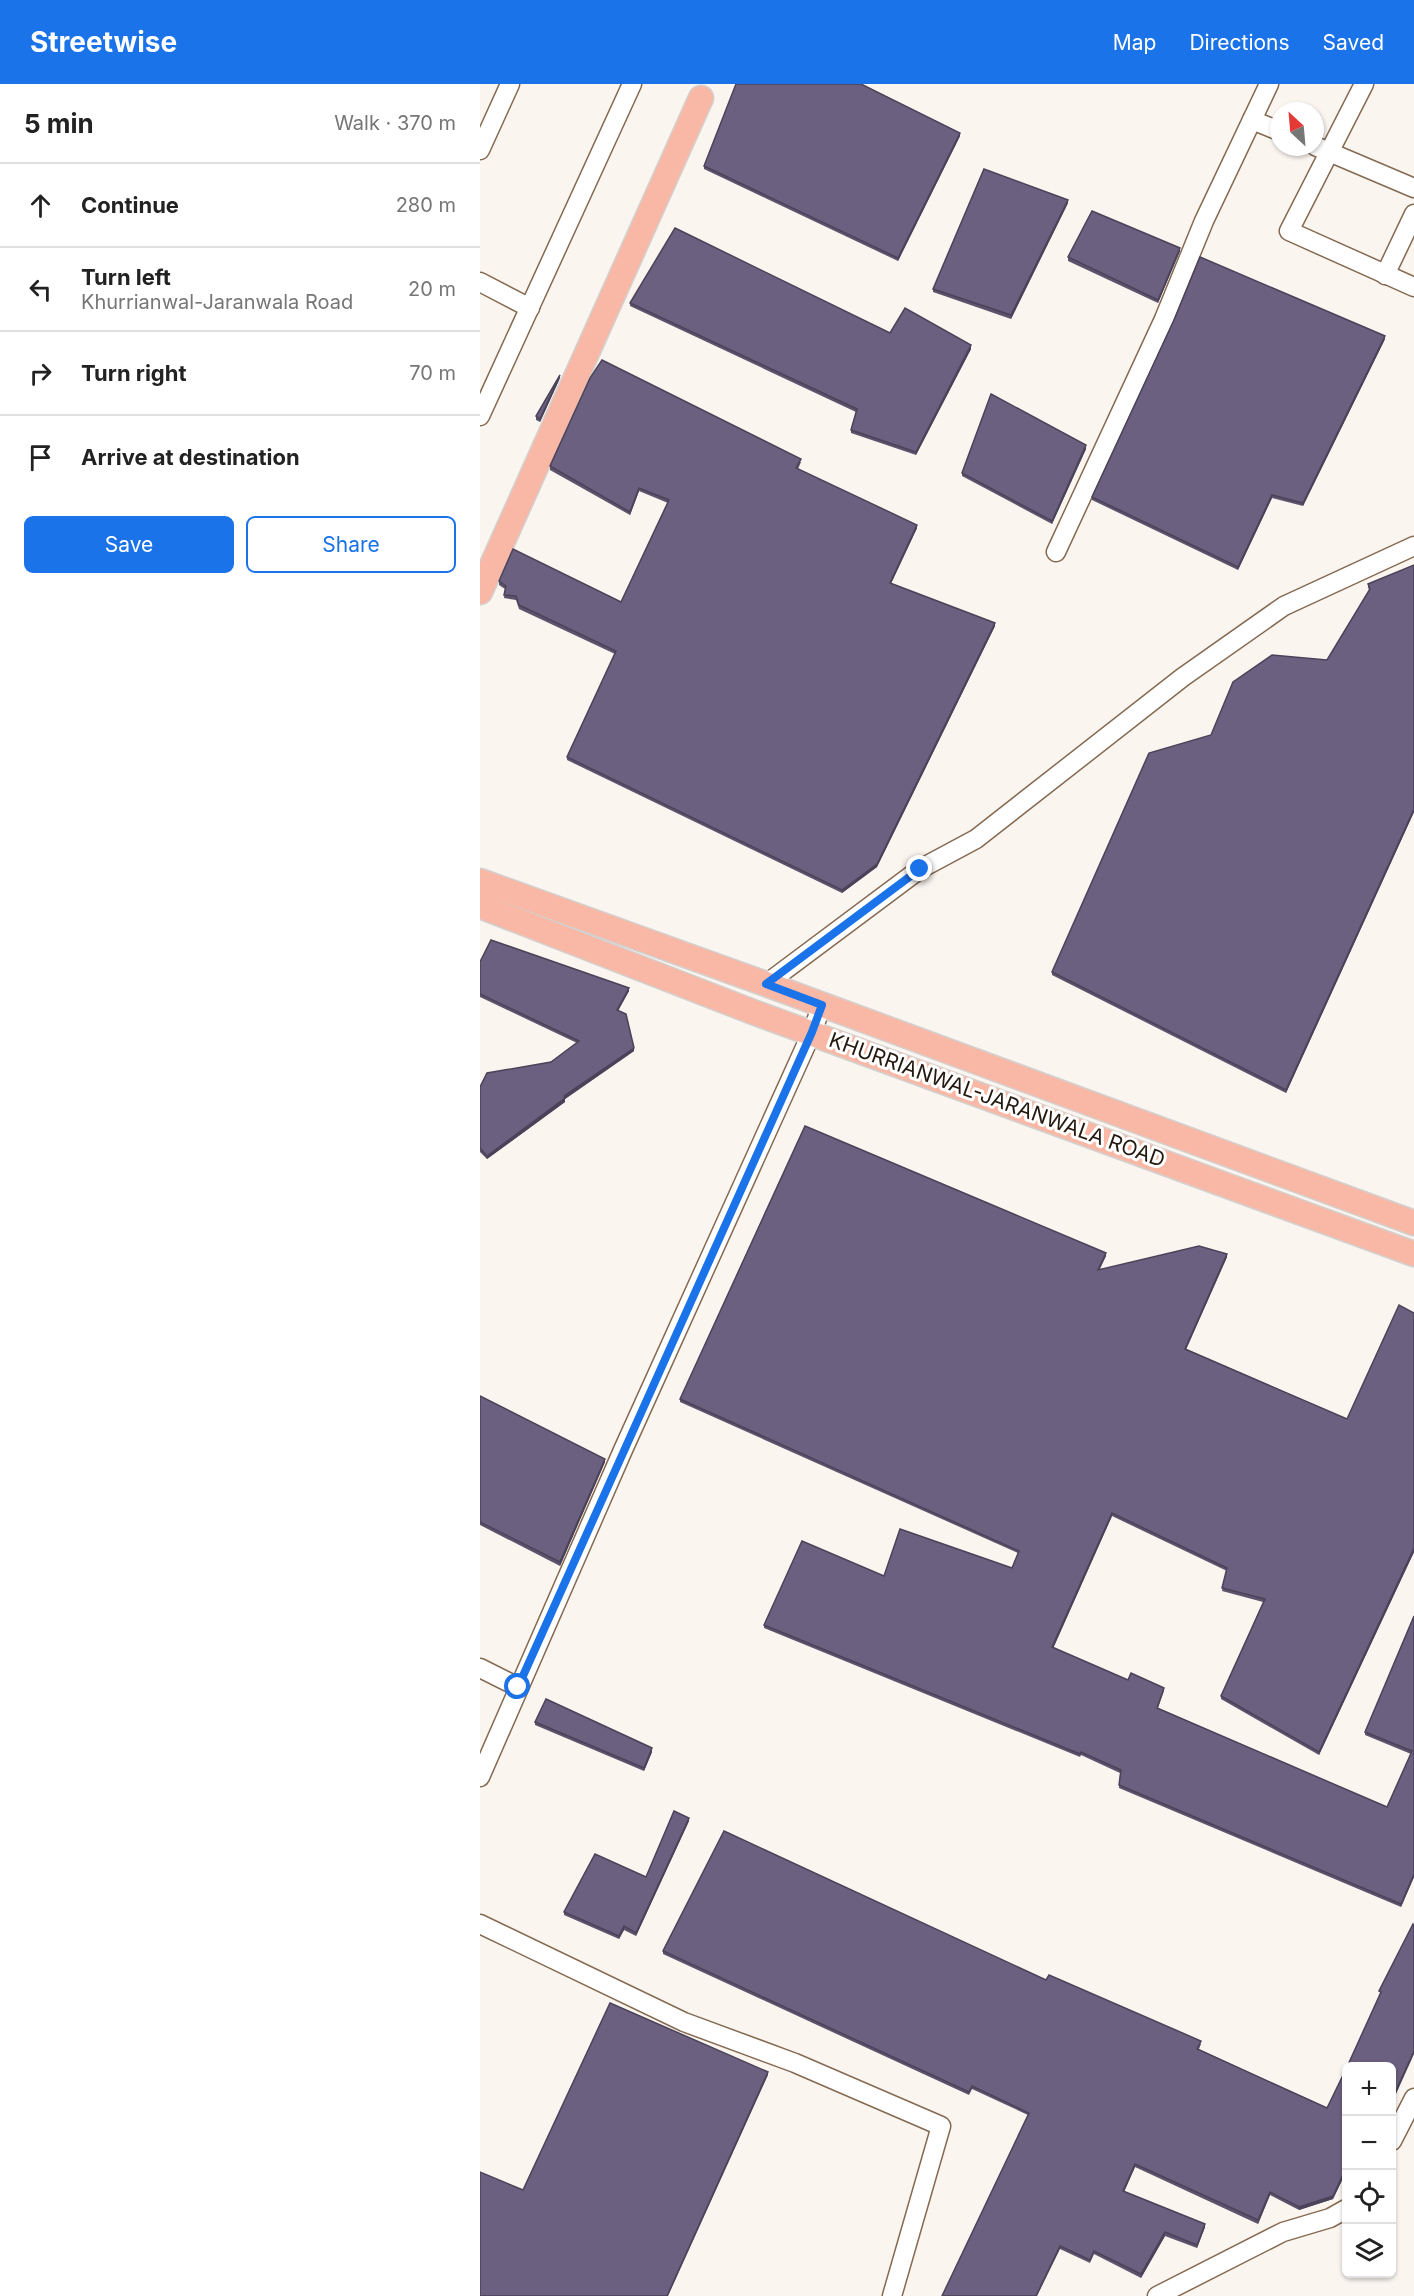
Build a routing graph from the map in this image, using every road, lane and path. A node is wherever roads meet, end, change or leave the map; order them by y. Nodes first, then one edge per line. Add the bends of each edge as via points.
1 (510, 84) edge
2 (632, 84) edge
3 (1269, 84) edge
4 (1364, 84) edge
5 (701, 98) dead end
6 (1252, 120) junction
7 (1270, 127) edge
8 (1324, 146) edge
9 (480, 150) edge
10 (1324, 150) edge
11 (1319, 156) edge
12 (1414, 188) edge
13 (1414, 214) edge
14 (1385, 275) junction
15 (480, 282) edge
16 (1414, 287) edge
17 (530, 308) junction
18 (480, 417) edge
19 (1414, 546) edge
20 (1056, 552) dead end
21 (480, 592) edge
22 (480, 881) edge
23 (480, 906) edge
24 (766, 984) junction
25 (822, 1005) junction
26 (812, 1032) junction
27 (1414, 1223) edge
28 (1414, 1254) edge
29 (480, 1668) edge
30 (518, 1687) junction
31 (480, 1777) edge
32 (480, 1924) edge
33 (1414, 2098) edge
34 (1396, 2133) edge
35 (1342, 2212) edge
36 (892, 2296) edge
37 (1157, 2296) edge

1 - 9 street
2 - 17 street
3 - 6 street
4 - 8 street
5 - 21 main road
6 - 7 street
6 - 20 street
10 - 12 street
11 - 14 street via 1289,231
13 - 14 street
14 - 16 street
15 - 17 street
17 - 18 street
19 - 24 street via 1284,606 1183,677 976,839 920,869
22 - 24 main road, KHURRIANWAL-JARANWALA ROAD
23 - 26 main road, KHURRIANWAL-JARANWALA ROAD
24 - 25 main road, KHURRIANWAL-JARANWALA ROAD
25 - 26 street
25 - 27 main road, KHURRIANWAL-JARANWALA ROAD
26 - 28 main road, KHURRIANWAL-JARANWALA ROAD
26 - 30 street
29 - 30 street
30 - 31 street
32 - 36 street via 684,2022 795,2063 940,2126
33 - 34 street
35 - 37 street via 1283,2232

